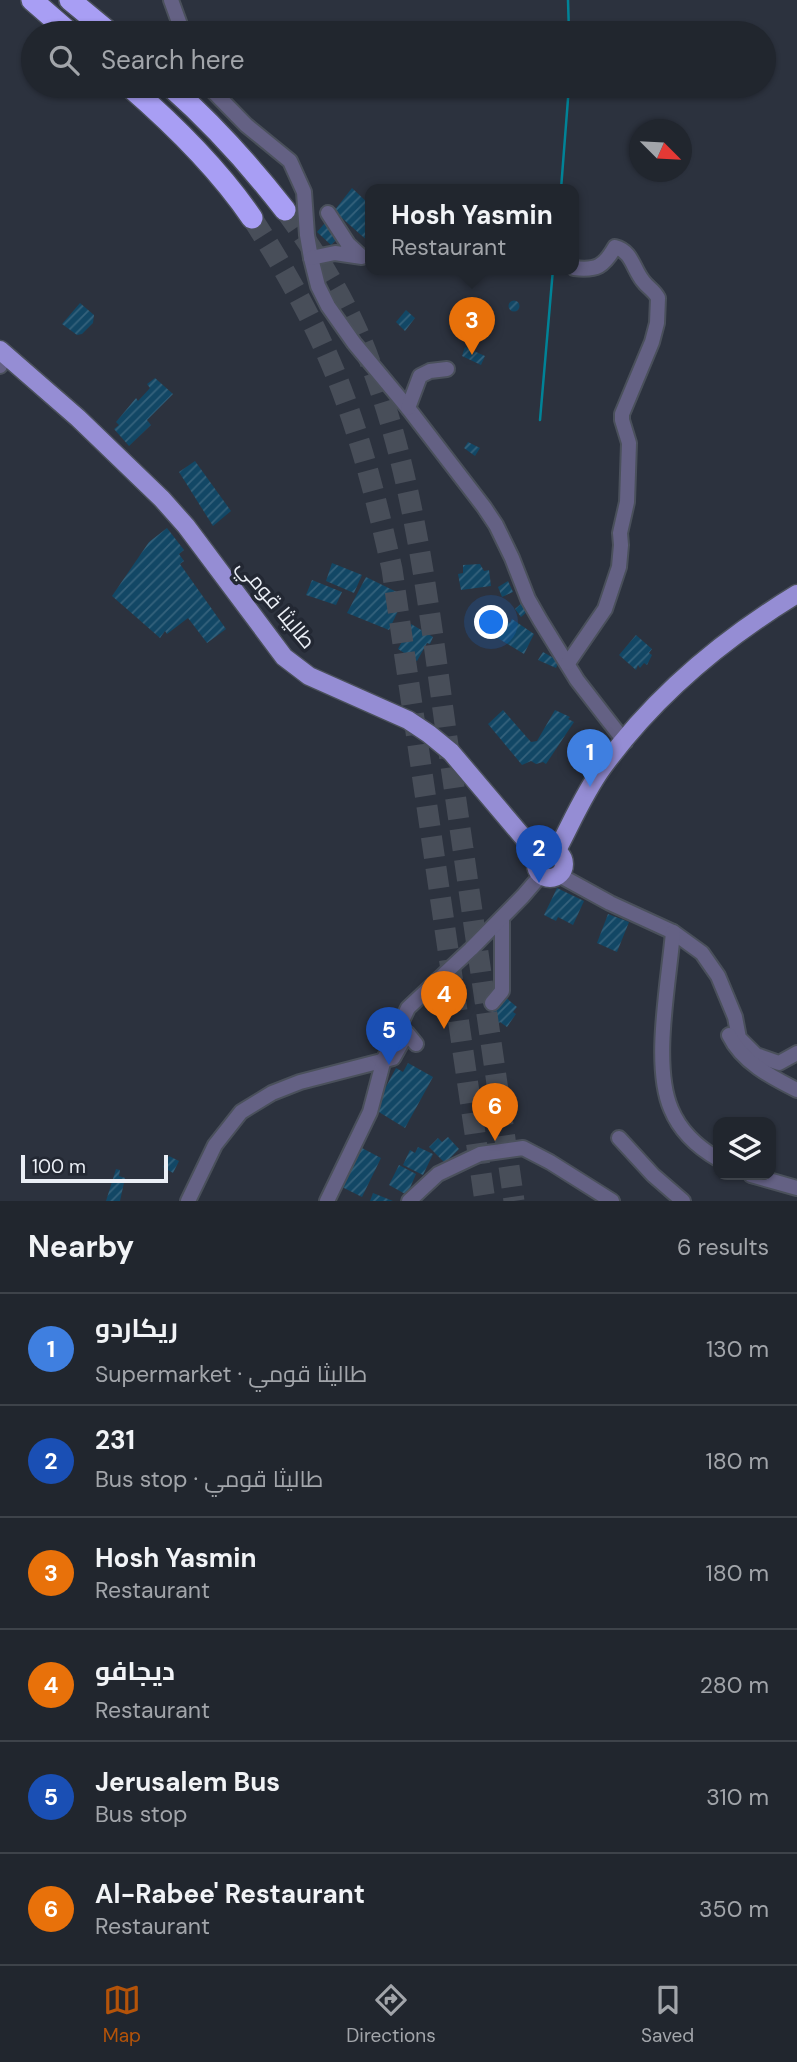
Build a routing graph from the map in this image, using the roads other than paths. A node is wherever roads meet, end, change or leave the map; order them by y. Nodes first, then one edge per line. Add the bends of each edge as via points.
1 (32, 0) edge
2 (70, 0) edge
3 (171, 0) edge
4 (56, 21) edge
5 (95, 21) edge
6 (179, 21) edge
7 (142, 98) edge
8 (183, 98) edge
9 (220, 98) edge
10 (285, 210) tunnel mouth
11 (328, 213) dead end
12 (251, 218) tunnel mouth
13 (311, 258) junction
14 (579, 268) edge
15 (1, 356) edge
16 (447, 369) dead end
17 (408, 408) junction
18 (797, 594) edge
19 (568, 663) junction
20 (625, 742) junction
21 (547, 854) junction
22 (550, 875) junction
23 (502, 918) junction
24 (673, 932) junction
25 (492, 1003) dead end
26 (735, 1017) junction
27 (416, 1044) dead end
28 (797, 1053) edge
29 (384, 1059) junction
30 (797, 1090) edge
31 (619, 1138) dead end
32 (713, 1156) edge
33 (769, 1180) edge
34 (797, 1188) edge
35 (188, 1201) edge
36 (327, 1201) edge
37 (409, 1201) edge
38 (612, 1201) edge
39 (683, 1201) edge

1 - 4 highway
2 - 5 highway
3 - 6 street
7 - 12 highway via 235,192
8 - 10 highway via 258,175
9 - 13 street via 290,161 304,192
11 - 13 street via 362,257 335,253
13 - 17 street via 328,306
14 - 19 street via 604,264 615,247 621,248 658,298 652,342 622,414 629,443 619,567 605,609
15 - 21 main road, طاليثا قومي via 78,418 162,499 284,657 309,676 429,734 452,752
16 - 17 street via 420,376
17 - 19 street via 496,525 528,599
18 - 20 main road via 714,651 643,718
19 - 20 street
20 - 21 main road via 602,768
21 - 22 main road via 536,864
21 - 22 main road via 561,856 564,863
22 - 23 street
22 - 24 street
23 - 25 street via 502,991
23 - 29 street via 408,1008
24 - 26 street via 702,953 718,976
24 - 32 street via 664,1087 671,1111 687,1135
26 - 28 street via 739,1038 757,1055 779,1063
26 - 30 street via 729,1036 739,1053
27 - 29 street via 407,1033 393,1058
29 - 35 street via 300,1082 241,1112 215,1145
29 - 36 street via 370,1112
31 - 39 street
33 - 34 street
37 - 38 street via 438,1174 480,1154 523,1147

